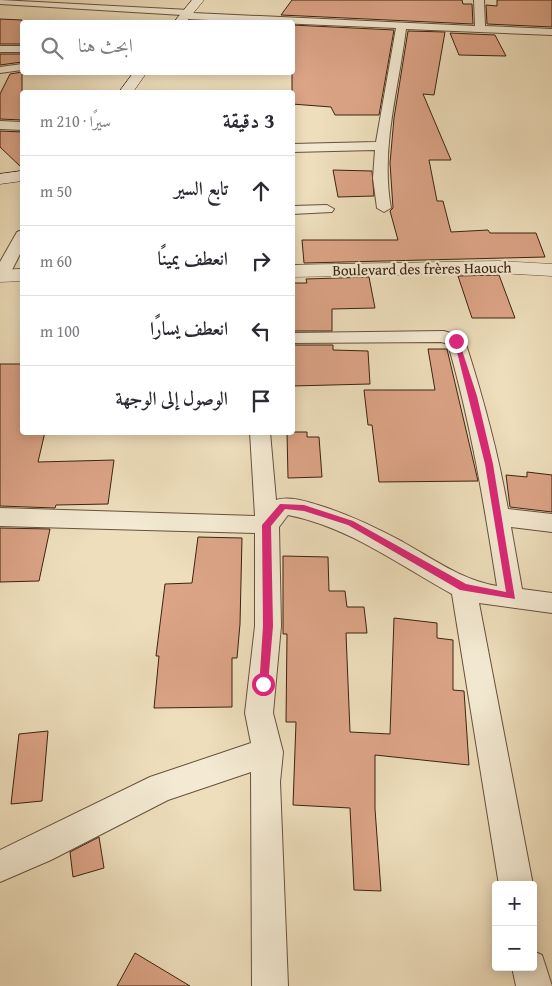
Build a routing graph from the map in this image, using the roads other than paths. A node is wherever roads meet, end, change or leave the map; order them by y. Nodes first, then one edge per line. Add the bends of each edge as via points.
1 (116, 0) edge
2 (198, 0) edge
3 (479, 0) edge
4 (34, 2) edge
5 (2, 3) edge
6 (70, 5) junction
7 (108, 7) junction
8 (59, 17) dead end
9 (185, 17) edge
10 (257, 20) edge
11 (295, 22) edge
12 (401, 26) junction
13 (480, 29) junction
14 (552, 32) edge
15 (0, 49) edge
16 (20, 49) edge
17 (20, 67) edge
18 (0, 70) edge
19 (139, 75) edge
20 (128, 90) edge
21 (0, 124) edge
22 (20, 126) edge
23 (380, 146) junction
24 (295, 148) edge
25 (20, 173) edge
26 (20, 176) edge
27 (2, 179) edge
28 (384, 208) dead end
29 (327, 209) dead end
30 (295, 210) edge
31 (20, 239) edge
32 (552, 270) edge
33 (295, 271) edge
34 (20, 275) edge
35 (0, 276) edge
36 (295, 338) edge
37 (260, 435) edge
38 (0, 517) edge
39 (499, 517) junction
40 (552, 523) edge
41 (267, 525) junction
42 (464, 588) junction
43 (511, 597) junction
44 (552, 603) edge
45 (268, 752) junction
46 (0, 866) edge
47 (515, 881) edge
48 (531, 971) edge
49 (270, 986) edge
50 (534, 986) edge

1 - 7 street
2 - 9 street
3 - 13 street
4 - 5 street
4 - 6 street
6 - 7 street
6 - 8 street
7 - 9 street
9 - 10 street
11 - 12 street
12 - 13 street
12 - 23 street
13 - 14 street
15 - 16 street
17 - 18 street
19 - 20 street
21 - 22 street
23 - 24 street
23 - 28 street via 378,179
25 - 27 street
26 - 27 street
29 - 30 street
31 - 35 street
32 - 33 street, Boulevard des frères Haouch via 479,267
34 - 35 street
36 - 39 street via 433,336 455,340 474,396
37 - 41 street
38 - 41 street
39 - 40 street
39 - 43 street
41 - 42 street via 283,506 320,512 350,523
41 - 45 street via 268,626 258,713
42 - 43 street
42 - 47 street
43 - 44 street
45 - 46 street via 161,787
45 - 49 street via 265,782
48 - 50 street

